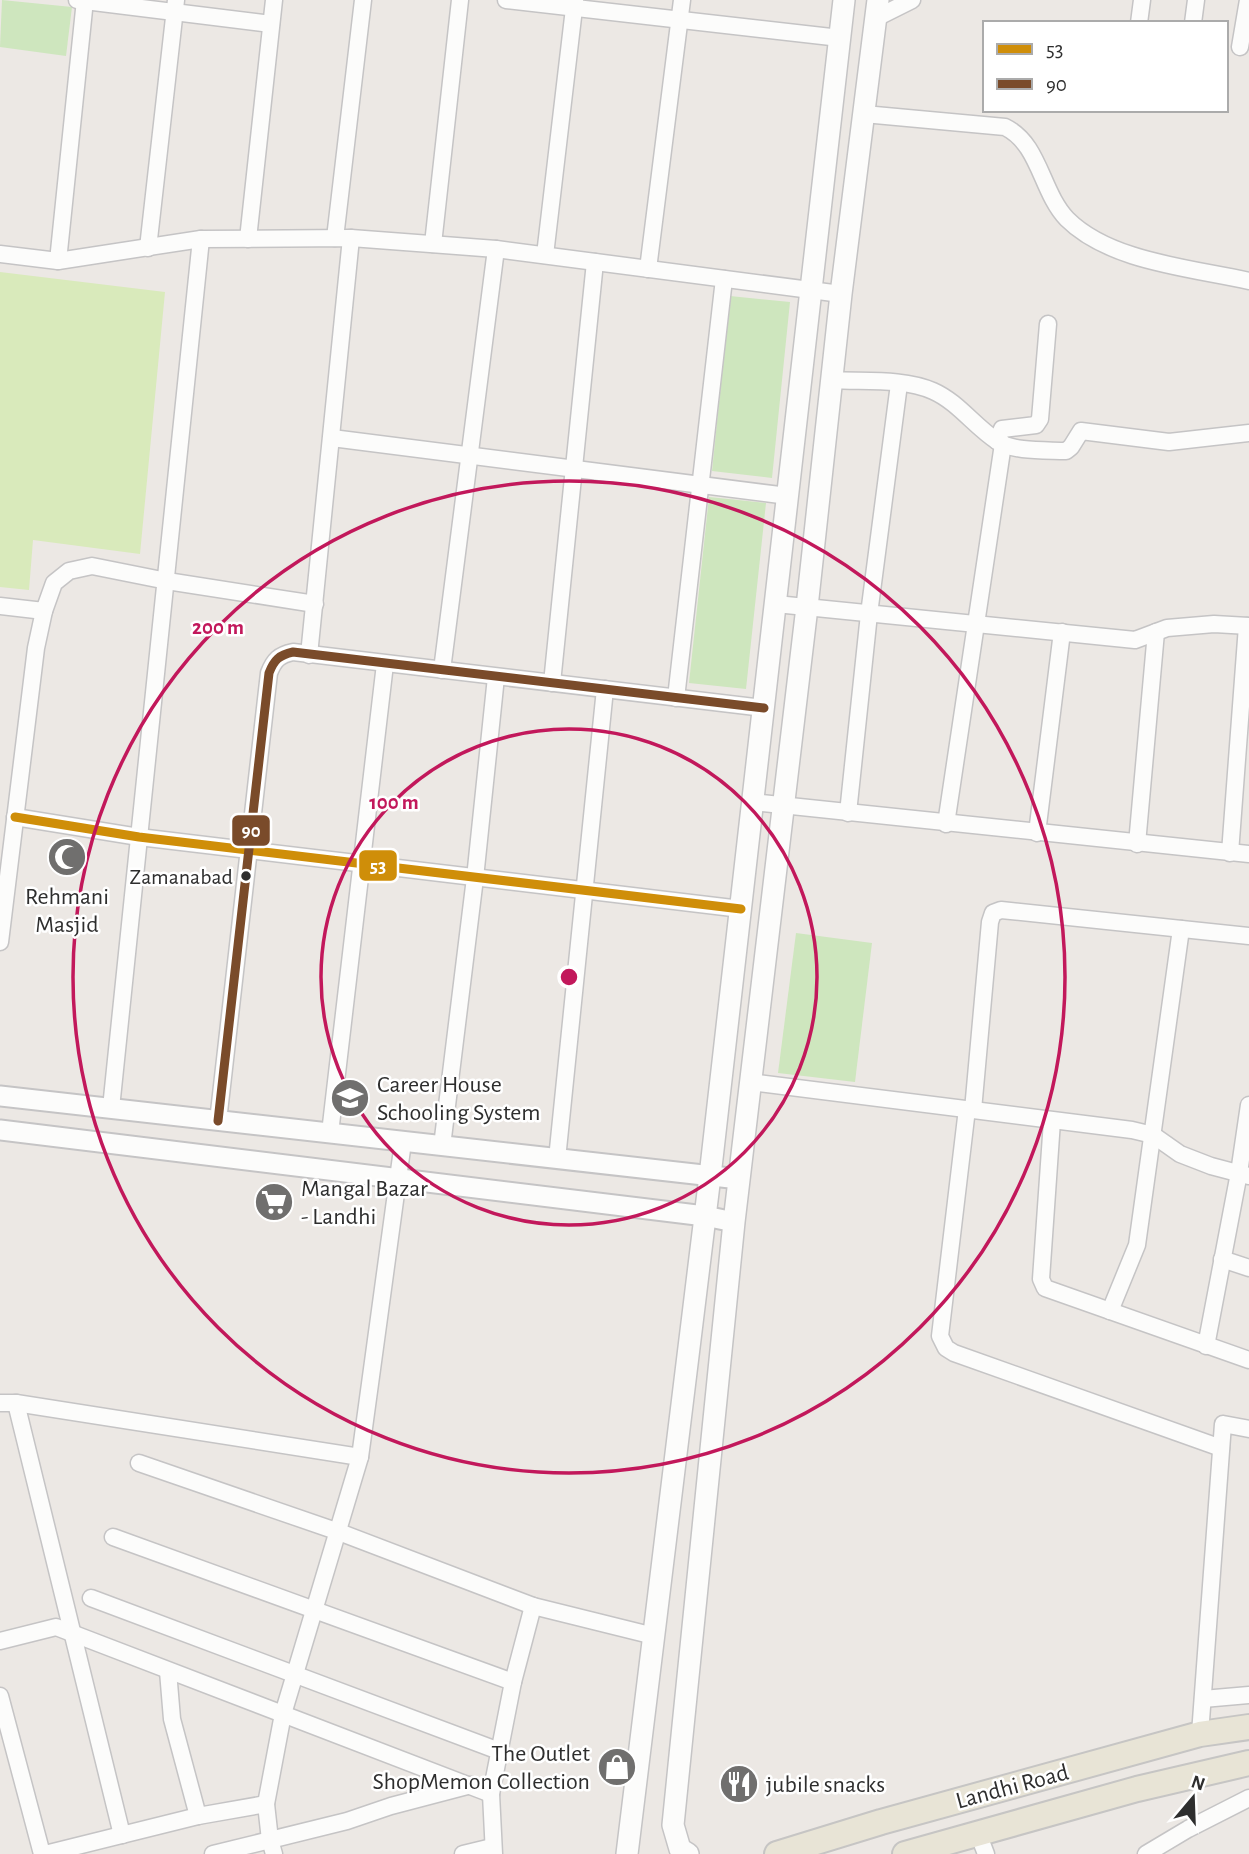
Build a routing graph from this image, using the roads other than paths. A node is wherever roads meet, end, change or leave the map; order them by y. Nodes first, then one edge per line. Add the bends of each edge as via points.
1 (82, 0) edge
2 (274, 0) edge
3 (363, 0) edge
4 (460, 0) edge
5 (506, 0) edge
6 (682, 0) edge
7 (844, 0) edge
8 (912, 0) edge
9 (1142, 0) edge
10 (1196, 0) edge
11 (1248, 0) edge
12 (575, 4) edge
13 (175, 6) edge
14 (877, 9) edge
15 (680, 19) junction
16 (1139, 21) edge
17 (1194, 21) edge
18 (271, 24) junction
19 (839, 38) junction
20 (1240, 47) dead end
21 (864, 114) junction
22 (343, 238) junction
23 (201, 239) junction
24 (248, 239) junction
25 (433, 244) junction
26 (148, 247) junction
27 (496, 249) junction
28 (0, 254) edge
29 (545, 255) junction
30 (58, 261) junction
31 (595, 262) junction
32 (648, 269) junction
33 (724, 279) junction
34 (1249, 281) edge
35 (811, 290) junction
36 (841, 294) junction
37 (1048, 324) dead end
38 (832, 380) junction
39 (899, 384) junction
40 (1249, 433) edge
41 (332, 438) junction
42 (1000, 442) junction
43 (470, 455) junction
44 (574, 468) junction
45 (702, 485) junction
46 (788, 496) junction
47 (167, 581) junction
48 (315, 604) junction
49 (776, 604) junction
50 (0, 606) edge
51 (807, 607) junction
52 (44, 611) junction
53 (869, 614) junction
54 (976, 622) junction
55 (1248, 626) edge
56 (1062, 632) junction
57 (1156, 632) junction
58 (309, 655) junction
59 (385, 664) junction
60 (442, 670) junction
61 (496, 677) junction
62 (552, 683) junction
63 (605, 689) junction
64 (676, 698) junction
65 (764, 708) junction
66 (753, 802) junction
67 (782, 806) junction
68 (848, 813) junction
69 (15, 817) junction
70 (946, 824) junction
71 (1037, 834) junction
72 (139, 837) junction
73 (1137, 844) junction
74 (249, 849) junction
75 (1230, 852) junction
76 (1249, 854) edge
77 (362, 863) junction
78 (475, 878) junction
79 (586, 889) junction
80 (741, 909) junction
81 (1181, 929) junction
82 (1249, 936) edge
83 (0, 942) edge
84 (750, 1082) junction
85 (0, 1096) edge
86 (1249, 1105) edge
87 (111, 1108) junction
88 (970, 1110) junction
89 (218, 1121) junction
90 (1052, 1121) junction
91 (0, 1130) edge
92 (330, 1133) junction
93 (1153, 1135) junction
94 (403, 1142) junction
95 (442, 1146) junction
96 (557, 1159) junction
97 (1244, 1174) edge
98 (710, 1176) junction
99 (399, 1178) junction
100 (739, 1179) junction
101 (705, 1216) junction
102 (734, 1222) junction
103 (1222, 1259) junction
104 (1249, 1268) edge
105 (1110, 1311) junction
106 (1206, 1346) junction
107 (1249, 1360) edge
108 (8, 1403) edge
109 (1249, 1429) edge
110 (1221, 1448) junction
111 (360, 1457) junction
112 (139, 1463) dead end
113 (339, 1532) junction
114 (113, 1537) dead end
115 (91, 1598) dead end
116 (533, 1606) junction
117 (313, 1609) junction
118 (74, 1634) junction
119 (653, 1636) junction
120 (0, 1641) edge
121 (168, 1671) junction
122 (294, 1674) junction
123 (513, 1682) junction
124 (1249, 1695) edge
125 (0, 1696) edge
126 (1203, 1699) junction
127 (283, 1714) junction
128 (1249, 1727) edge
129 (1200, 1734) junction
130 (5, 1736) edge
131 (499, 1751) junction
132 (1249, 1763) edge
133 (471, 1785) junction
134 (491, 1794) junction
135 (1249, 1798) edge
136 (266, 1804) junction
137 (198, 1816) junction
138 (122, 1835) junction
139 (981, 1844) edge
140 (272, 1847) edge
141 (493, 1850) edge
142 (44, 1854) edge
143 (213, 1854) edge
144 (463, 1854) edge
145 (627, 1854) edge
146 (688, 1854) edge
147 (776, 1854) edge
148 (905, 1854) edge
149 (1146, 1854) edge

1 - 13 street
1 - 30 street
2 - 18 street
3 - 22 street
4 - 25 street
5 - 12 street
6 - 15 street
7 - 19 main road
8 - 14 street
9 - 16 street
10 - 17 street
11 - 20 street
12 - 15 street
12 - 29 street
13 - 18 street
13 - 26 street
14 - 21 main road
15 - 19 street
15 - 32 street
18 - 24 street
19 - 35 main road
21 - 34 street via 1005,127 1025,141 1049,194 1068,219 1087,233 1154,262
21 - 36 main road
22 - 24 street
22 - 25 street
22 - 41 street
23 - 24 street
23 - 26 street
23 - 47 street
25 - 27 street
26 - 30 street
27 - 29 street
27 - 43 street
28 - 30 street
29 - 31 street
31 - 32 street
31 - 44 street
32 - 33 street
33 - 35 street
33 - 45 street
35 - 36 street
35 - 46 main road
36 - 38 main road
37 - 42 street via 1040,419 1035,425 1002,429
38 - 39 street
38 - 51 main road
39 - 42 street via 933,391
39 - 53 street
40 - 42 street via 1169,442 1081,431 1066,451 1010,447
41 - 43 street
41 - 48 street
42 - 54 street
43 - 44 street
43 - 60 street
44 - 45 street
44 - 62 street
45 - 46 street
45 - 64 street
46 - 49 main road
47 - 48 street
47 - 52 street via 92,566 69,571 54,583
47 - 72 street
48 - 58 street
49 - 51 street
49 - 65 main road
50 - 52 street
51 - 53 street
51 - 67 main road
52 - 69 street
53 - 54 street
53 - 68 street
54 - 56 street
54 - 70 street
55 - 57 street via 1214,624
55 - 75 street
56 - 57 street via 1135,639
56 - 71 street
57 - 73 street
58 - 59 street
58 - 74 street via 281,654 269,673
59 - 60 street
59 - 77 street
60 - 61 street
61 - 62 street
61 - 78 street
62 - 63 street
63 - 64 street
63 - 79 street
64 - 65 street
65 - 66 main road
66 - 67 street
66 - 80 main road
67 - 68 street
67 - 84 main road
68 - 70 street
69 - 72 street
69 - 83 street
70 - 71 street
71 - 73 street
72 - 74 street
72 - 87 street
73 - 75 street
74 - 77 street
74 - 89 street
75 - 76 street
77 - 78 street
77 - 92 street
78 - 79 street
78 - 95 street
79 - 80 street
79 - 96 street
80 - 98 main road
81 - 82 street
81 - 88 street via 1001,910 993,913
81 - 93 street
84 - 88 street
84 - 100 main road
85 - 87 street
86 - 97 street
87 - 89 street
88 - 90 street
88 - 110 street via 942,1342 954,1353
89 - 92 street
90 - 93 street
90 - 105 street via 1041,1279 1051,1291
91 - 99 street
92 - 94 street
93 - 97 street via 1180,1154
93 - 105 street via 1136,1245
94 - 95 street
94 - 99 street
95 - 96 street
96 - 98 street
97 - 103 street
98 - 100 street
98 - 101 main road
99 - 101 street
99 - 111 street
100 - 102 main road
101 - 102 street
101 - 119 main road
102 - 146 main road via 673,1825 680,1849
103 - 104 street
103 - 106 street
105 - 106 street
106 - 107 street
108 - 111 street
108 - 118 street
109 - 110 street via 1223,1424
110 - 126 street
111 - 113 street
112 - 113 street
113 - 116 street
113 - 117 street
114 - 117 street
115 - 122 street
116 - 119 street
116 - 123 street
117 - 122 street
117 - 123 street
118 - 120 street via 56,1627
118 - 121 street
118 - 138 street
119 - 145 main road
121 - 127 street
121 - 137 street via 172,1719
122 - 127 street
122 - 131 street
123 - 131 street
124 - 126 street
125 - 130 street
126 - 129 street
127 - 133 street
127 - 136 street
128 - 129 main road, Landhi Road
129 - 147 main road, Landhi Road
130 - 142 street
131 - 134 street
132 - 139 main road, Landhi Road via 1137,1789
133 - 134 street
133 - 140 street
134 - 141 street
135 - 149 street
136 - 137 street
136 - 140 street
137 - 138 street
138 - 142 street
139 - 148 main road, Landhi Road
140 - 143 street
141 - 144 street

